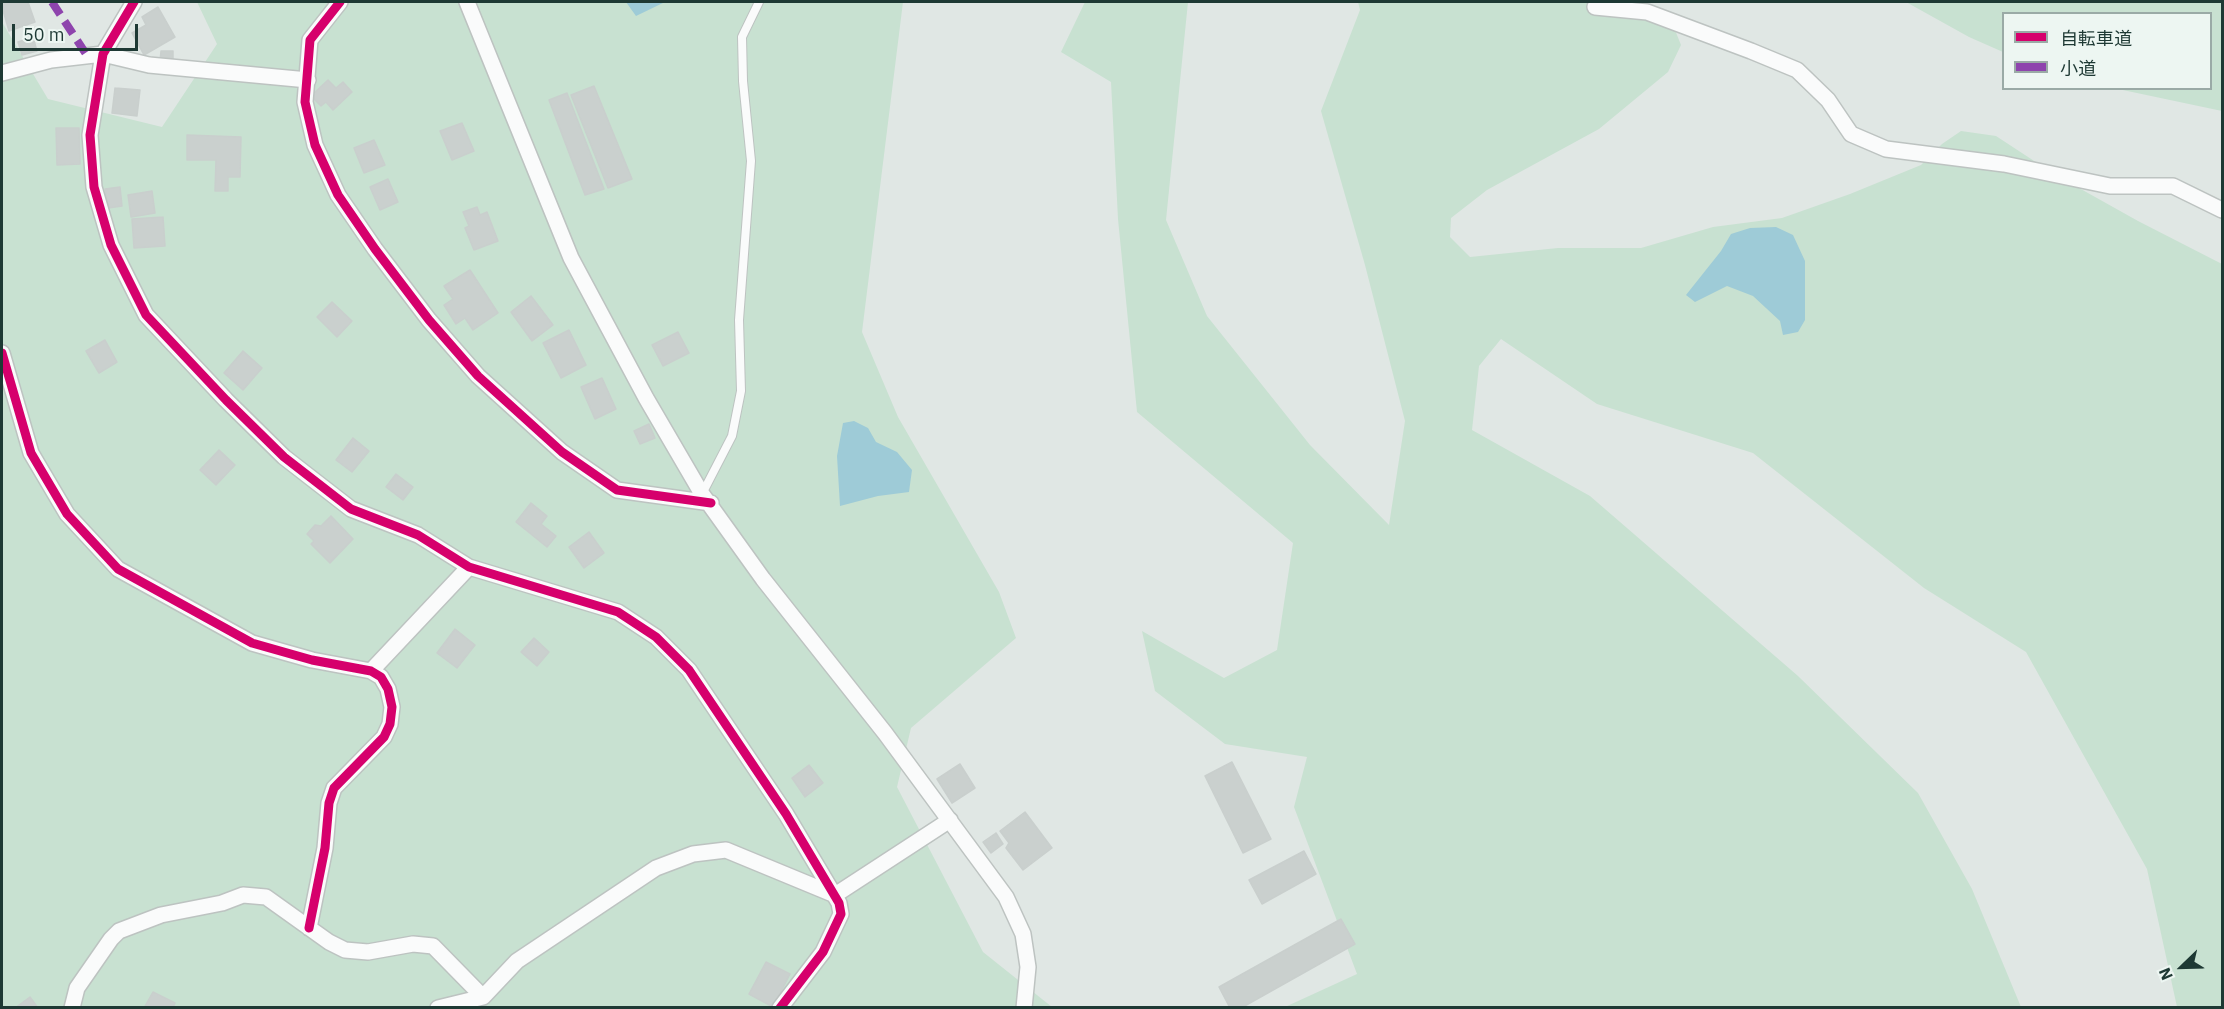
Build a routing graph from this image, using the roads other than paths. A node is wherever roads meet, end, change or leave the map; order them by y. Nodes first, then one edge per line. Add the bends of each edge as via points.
1 (134, 2) edge
2 (340, 2) edge
3 (467, 2) edge
4 (759, 2) edge
5 (1595, 7) dead end
6 (103, 54) junction
7 (2, 73) edge
8 (308, 80) junction
9 (2223, 210) edge
10 (2, 354) edge
11 (706, 498) junction
12 (469, 567) junction
13 (371, 671) junction
14 (950, 820) junction
15 (835, 895) junction
16 (309, 928) junction
17 (483, 997) junction
18 (72, 1008) edge
19 (438, 1008) edge
20 (780, 1008) edge
21 (1024, 1008) edge

1 - 6 street
2 - 8 street via 310,40
3 - 11 street via 571,258 646,398
4 - 11 lane via 742,37 751,161 739,320 741,391 732,436
5 - 9 street via 1647,12 1797,70 1828,100 1851,134 1886,149 2004,164 2110,186 2173,186
6 - 7 street via 51,60
6 - 8 street via 149,65
6 - 12 street via 90,135 94,187 111,245 146,315 234,408 309,477 351,509 418,535
8 - 11 street via 304,102 315,146 338,195 429,320 478,376 562,452 617,490
10 - 13 street via 31,453 67,514 118,569 252,643
11 - 14 street via 763,579
12 - 13 street
12 - 15 street via 618,612 656,637 689,670
13 - 16 street via 381,677 388,689 390,724 384,737 334,788
14 - 15 street
14 - 21 street via 1006,897 1023,934 1028,967
15 - 17 street via 726,850 693,854 656,868 517,961
15 - 20 street via 841,914 832,933
16 - 17 street via 345,950 368,952 413,944 433,946
16 - 18 street via 266,897 243,895 137,922 111,939 77,988
17 - 19 street

